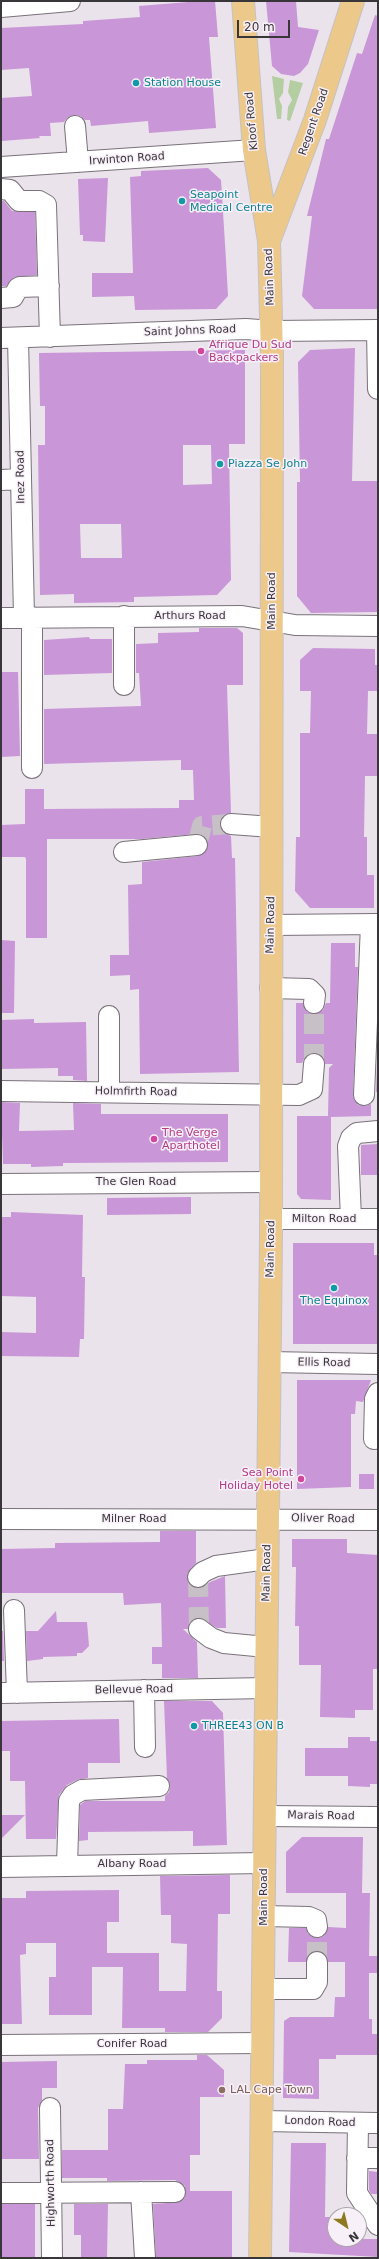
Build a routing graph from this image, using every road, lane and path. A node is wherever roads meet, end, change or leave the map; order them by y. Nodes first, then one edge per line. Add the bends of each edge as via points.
1 (70, 1) edge
2 (243, 1) edge
3 (353, 1) edge
4 (1, 7) edge
5 (75, 126) dead end
6 (254, 150) junction
7 (78, 162) junction
8 (1, 167) edge
9 (1, 188) edge
10 (269, 240) junction
11 (49, 286) junction
12 (1, 298) edge
13 (378, 330) edge
14 (272, 331) junction
15 (50, 337) junction
16 (9, 338) edge
17 (378, 389) edge
18 (21, 479) junction
19 (1, 480) edge
20 (124, 616) junction
21 (28, 617) junction
22 (1, 618) edge
23 (272, 622) junction
24 (378, 626) edge
25 (124, 686) dead end
26 (32, 768) dead end
27 (231, 824) tunnel mouth
28 (272, 827) junction
29 (198, 845) dead end
30 (124, 852) dead end
31 (374, 924) edge
32 (271, 925) junction
33 (270, 988) junction
34 (314, 1003) tunnel mouth
35 (109, 1016) dead end
36 (314, 1064) tunnel mouth
37 (1, 1091) edge
38 (109, 1092) junction
39 (271, 1093) junction
40 (364, 1095) dead end
41 (378, 1131) edge
42 (271, 1182) junction
43 (1, 1184) edge
44 (271, 1219) junction
45 (351, 1219) junction
46 (378, 1219) edge
47 (269, 1362) junction
48 (378, 1364) edge
49 (378, 1393) edge
50 (374, 1439) dead end
51 (268, 1518) junction
52 (1, 1519) edge
53 (378, 1520) edge
54 (267, 1559) junction
55 (198, 1577) dead end
56 (14, 1610) dead end
57 (199, 1629) dead end
58 (266, 1647) junction
59 (266, 1688) junction
60 (144, 1690) junction
61 (9, 1693) edge
62 (145, 1747) dead end
63 (159, 1786) dead end
64 (265, 1816) junction
65 (378, 1817) edge
66 (264, 1864) junction
67 (68, 1865) junction
68 (1, 1867) edge
69 (264, 1916) junction
70 (317, 1927) dead end
71 (317, 1962) tunnel mouth
72 (263, 1989) junction
73 (262, 2043) junction
74 (1, 2045) edge
75 (50, 2108) dead end
76 (262, 2121) junction
77 (358, 2123) junction
78 (378, 2123) edge
79 (357, 2158) junction
80 (378, 2158) edge
81 (51, 2192) junction
82 (141, 2192) junction
83 (175, 2192) dead end
84 (1, 2193) edge
85 (378, 2225) edge
86 (52, 2258) edge
87 (145, 2258) edge
88 (260, 2258) edge

1 - 4 street
2 - 6 main road, Kloof Road
3 - 10 main road, Regent Road via 315,120
5 - 7 street
6 - 7 street, Irwinton Road
6 - 10 main road, Kloof Road
7 - 8 street, Irwinton Road
9 - 11 street via 10,190 19,201 39,201 46,205
10 - 14 main road, Main Road
11 - 12 street via 20,287 12,297
11 - 15 street
13 - 14 street, Saint Johns Road
13 - 17 street
14 - 15 street, Saint Johns Road via 246,329
14 - 23 main road, Main Road
15 - 16 street, Saint Johns Road
16 - 18 street, Inez Road
18 - 19 street
18 - 21 street, Inez Road
20 - 21 street, Arthurs Road
20 - 23 street, Arthurs Road via 242,616
20 - 25 street
21 - 22 street, Arthurs Road
21 - 26 street, Inez Road
23 - 24 street, Arthurs Road via 295,625
23 - 28 main road, Main Road
27 - 28 street
28 - 32 main road, Main Road
29 - 30 street
31 - 32 street
31 - 40 street
32 - 33 main road, Main Road
33 - 34 street via 309,989 315,996
33 - 39 main road, Main Road
35 - 38 street
36 - 39 street, Holmfirth Road via 314,1082 309,1092 299,1095
37 - 38 street, Holmfirth Road
38 - 39 street, Holmfirth Road
39 - 42 main road, Main Road
41 - 45 street via 357,1133 351,1138 348,1146
42 - 43 street, The Glen Road
42 - 44 main road, Main Road
44 - 45 street, Milton Road
44 - 47 main road, Main Road
45 - 46 street, Milton Road
47 - 48 street, Ellis Road
47 - 51 main road, Main Road
49 - 50 street via 375,1399
51 - 52 street, Milner Road
51 - 53 street, Oliver Road
51 - 54 main road, Main Road
54 - 55 street via 216,1566
54 - 58 main road, Main Road
56 - 61 street
57 - 58 street via 210,1638 224,1643
58 - 59 main road, Main Road
59 - 60 street, Bellevue Road
59 - 64 main road, Main Road
60 - 61 street, Bellevue Road
60 - 62 street
63 - 67 street via 82,1790 73,1795 69,1801
64 - 65 street, Marais Road
64 - 66 main road, Main Road
66 - 67 street, Albany Road
66 - 69 main road, Main Road
67 - 68 street, Albany Road
69 - 70 street via 309,1917 316,1920
69 - 72 main road, Main Road
71 - 72 street via 317,1982 313,1989
72 - 73 main road, Main Road
73 - 74 street, Conifer Road
73 - 76 main road, Main Road
75 - 81 street, Highworth Road
76 - 77 street, London Road
76 - 88 main road, Main Road
77 - 78 street, London Road
77 - 79 street
79 - 80 street
79 - 85 street via 357,2196
81 - 82 street
81 - 84 street
81 - 86 street, Highworth Road
82 - 83 street
82 - 87 street

